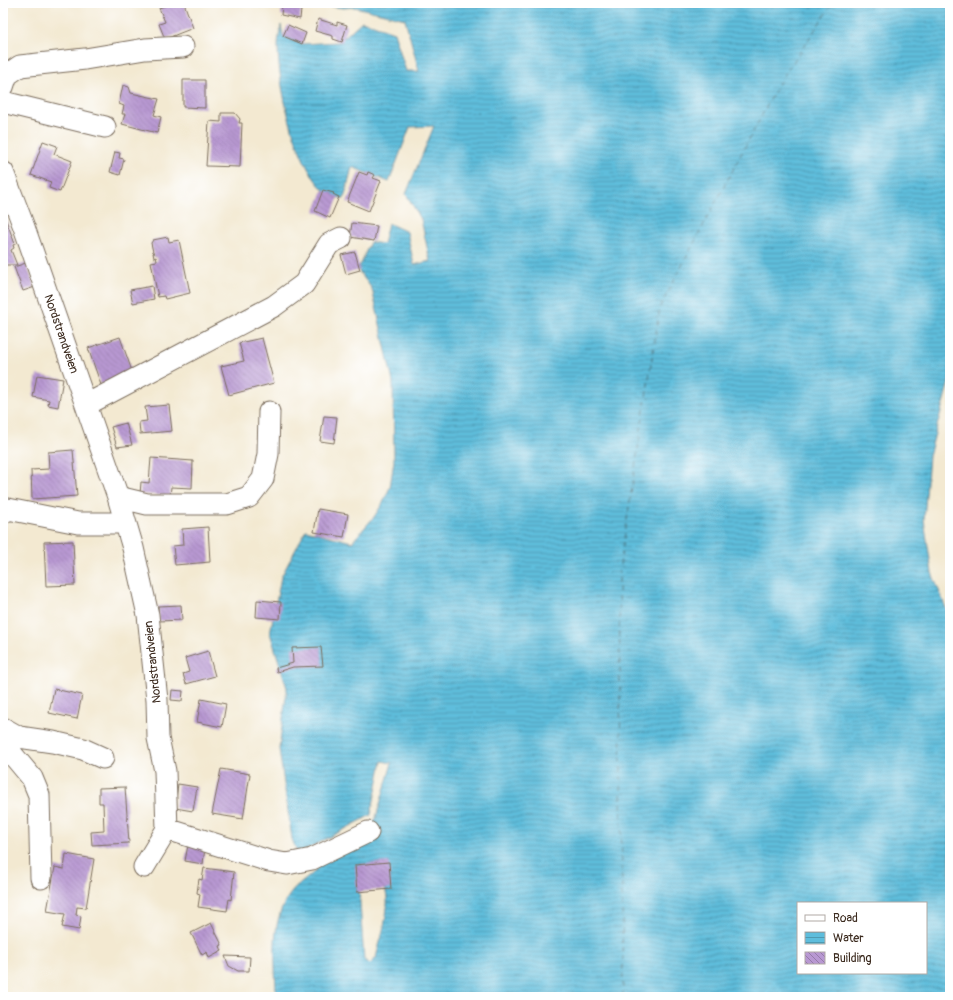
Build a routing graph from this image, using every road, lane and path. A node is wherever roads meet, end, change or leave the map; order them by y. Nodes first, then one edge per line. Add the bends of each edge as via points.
1 (183, 47) dead end
2 (3, 87) edge
3 (3, 102) edge
4 (105, 127) dead end
5 (3, 172) edge
6 (341, 238) dead end
7 (86, 405) junction
8 (269, 412) dead end
9 (118, 497) junction
10 (3, 513) edge
11 (125, 523) junction
12 (3, 728) edge
13 (3, 733) edge
14 (103, 758) dead end
15 (167, 829) junction
16 (368, 832) dead end
17 (144, 867) dead end
18 (41, 878) dead end

1 - 2 street via 145,49 85,60 20,66 7,75
3 - 4 street
5 - 7 street, Nordstrandveien
6 - 7 street via 330,244 304,284 274,306
7 - 9 street, Nordstrandveien
8 - 9 street via 268,454 263,479 249,497 227,504 147,504
9 - 11 street, Nordstrandveien
10 - 11 street via 8,509 78,522
11 - 15 street, Nordstrandveien via 148,615 157,700 158,738 165,771
12 - 14 street via 19,737 83,749
13 - 18 street via 12,754 32,778 39,796
15 - 16 street via 268,861 287,864 312,859
15 - 17 street

